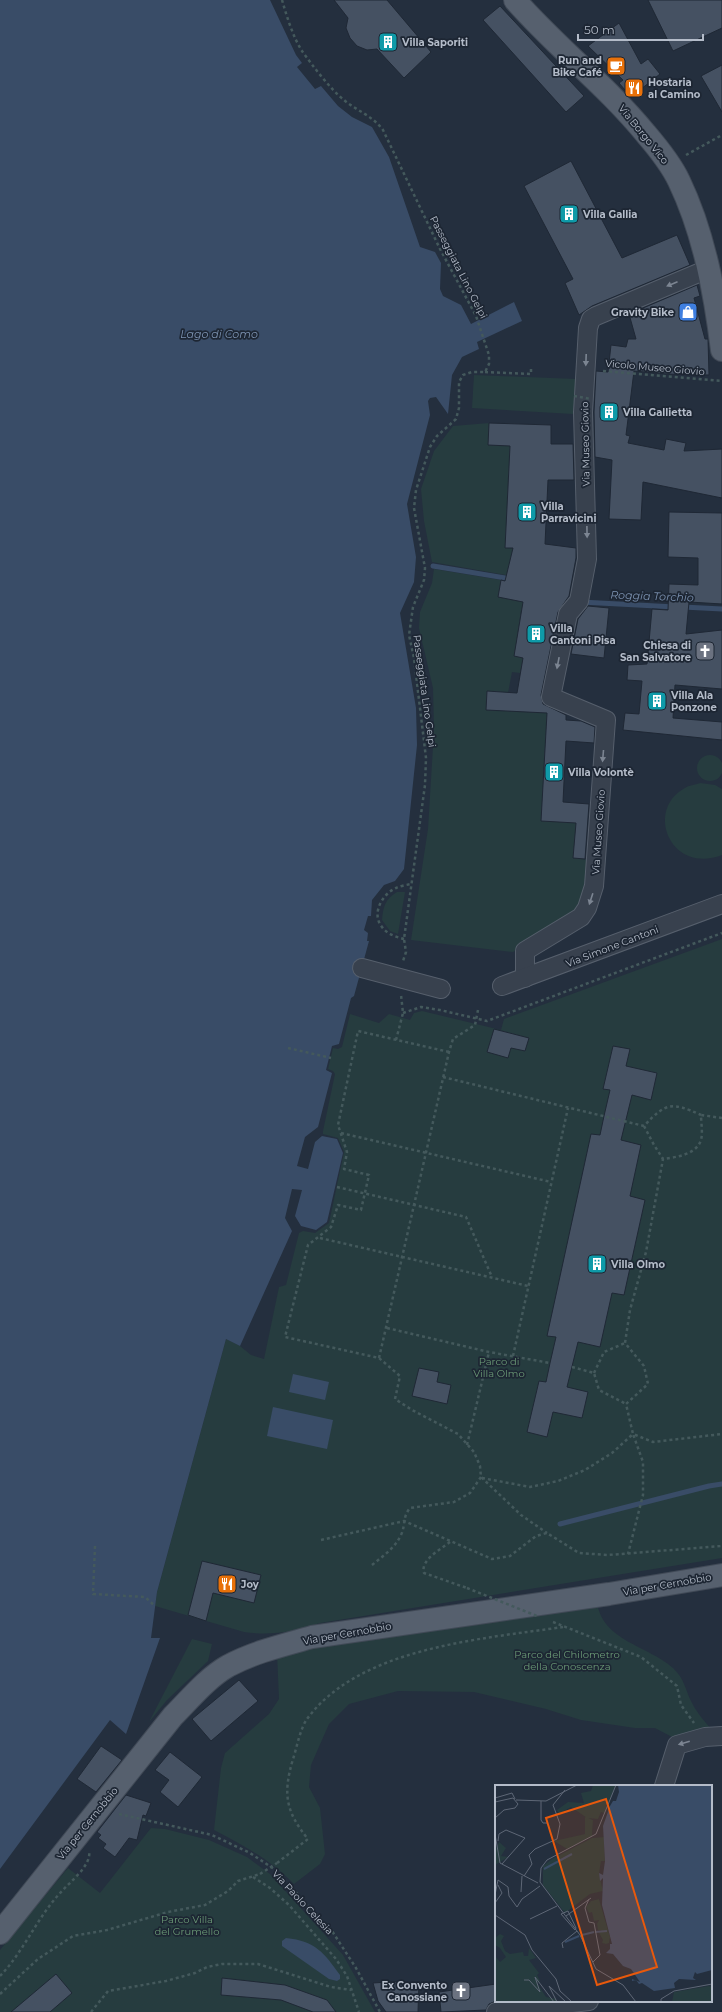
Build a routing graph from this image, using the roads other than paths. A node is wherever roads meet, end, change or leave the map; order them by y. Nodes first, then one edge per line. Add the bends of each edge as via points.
1 (515, 0) edge
2 (708, 269) junction
3 (722, 350) edge
4 (722, 904) edge
5 (362, 968) dead end
6 (525, 978) junction
7 (502, 986) dead end
8 (441, 989) dead end
9 (722, 1575) edge
10 (722, 1736) edge
11 (664, 1785) edge
12 (0, 1933) edge
13 (581, 2002) edge
14 (590, 2002) edge
15 (496, 2012) edge
16 (593, 2012) edge

1 - 2 main road, Via Borgo Vico via 634,118 669,163 679,180 692,214
2 - 3 main road, Via Borgo Vico
2 -> 6 street, Via Museo Giovio via 596,316 588,328 583,412 587,559 579,601 568,614 551,697 606,720 594,886 587,908 581,917 525,950
4 - 6 street, Via Simone Cantoni
5 - 8 street
6 - 7 street, Via Simone Cantoni
9 - 12 main road, Via per Cernobbio via 312,1637 249,1657 227,1667 198,1690 173,1716
10 -> 11 street via 701,1738 677,1745
13 - 15 street
14 - 16 street

